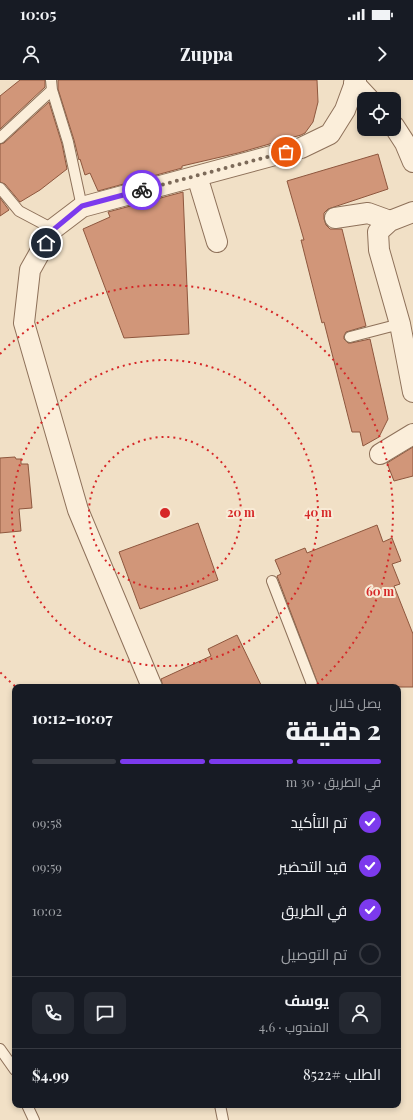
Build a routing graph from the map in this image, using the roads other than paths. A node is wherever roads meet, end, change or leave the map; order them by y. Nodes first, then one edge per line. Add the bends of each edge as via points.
1 (355, 81) edge
2 (52, 85) edge
3 (364, 92) edge
4 (400, 136) edge
5 (0, 138) edge
6 (413, 162) edge
7 (197, 176) junction
8 (0, 188) edge
9 (82, 206) junction
10 (413, 212) edge
11 (336, 218) dead end
12 (390, 221) junction
13 (53, 230) junction
14 (217, 242) dead end
15 (400, 324) junction
16 (350, 337) dead end
17 (413, 392) edge
18 (413, 434) edge
19 (380, 454) dead end
20 (272, 581) dead end
21 (151, 684) edge
22 (312, 684) edge
23 (0, 1049) edge
24 (12, 1066) edge
25 (28, 1108) edge
26 (221, 1108) edge
27 (34, 1120) edge
28 (224, 1120) edge

1 - 3 street
1 - 7 street via 345,110 330,134 301,148
2 - 5 lane
2 - 9 lane
4 - 6 street
7 - 9 street
7 - 14 street
8 - 13 lane via 19,211
9 - 13 street
10 - 12 street
11 - 12 street via 368,213
12 - 15 street via 378,232 379,250
13 - 21 street via 30,270 24,323 78,510
15 - 16 lane
15 - 17 street
18 - 19 street
20 - 22 lane
23 - 24 lane
25 - 27 lane
26 - 28 lane

